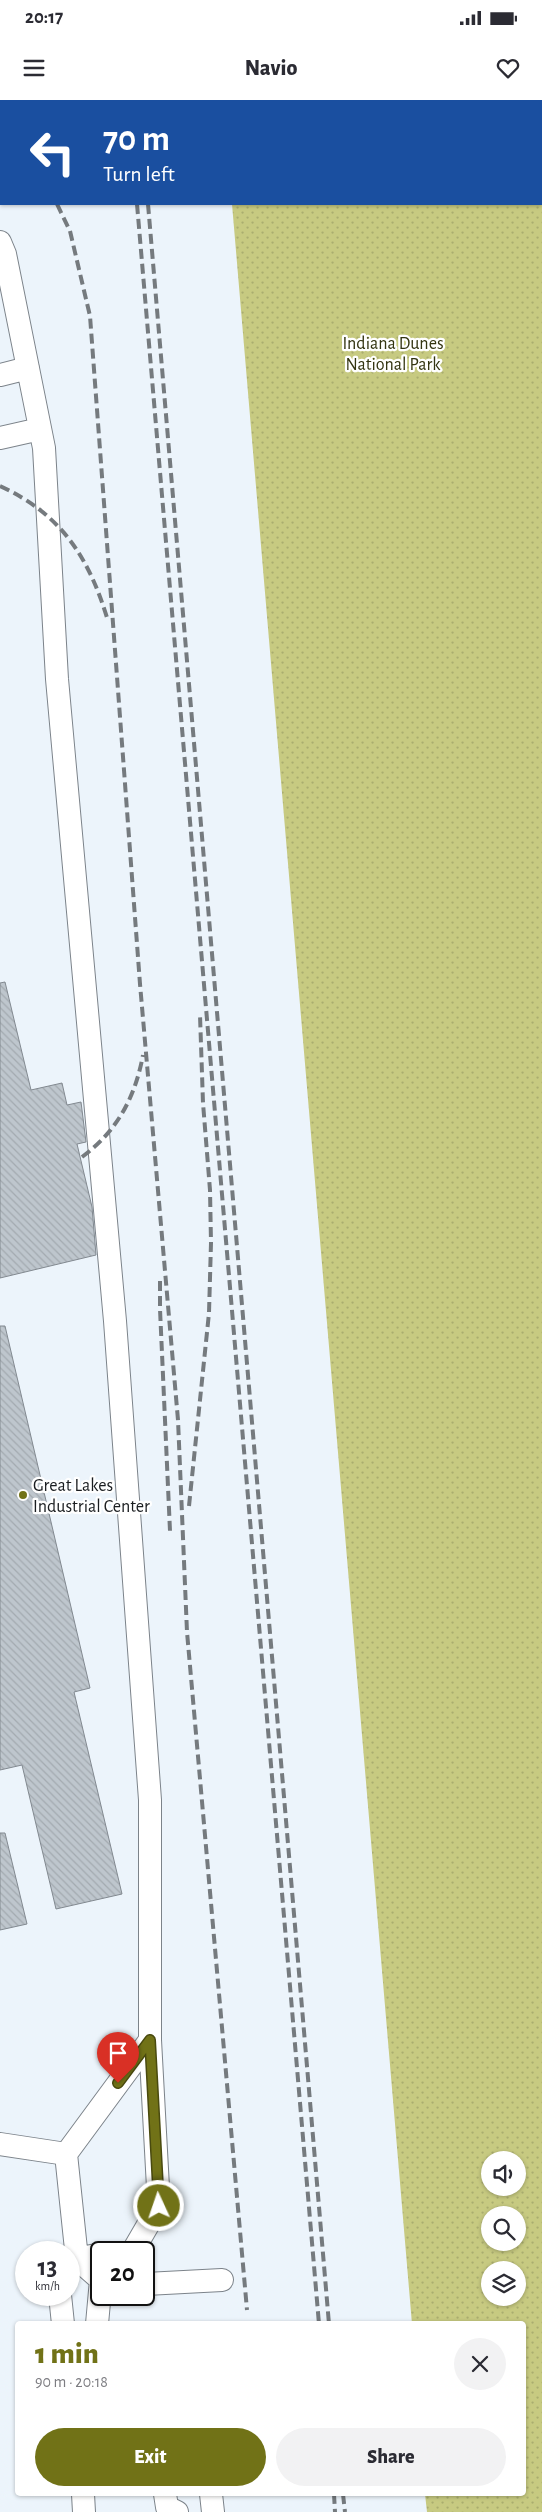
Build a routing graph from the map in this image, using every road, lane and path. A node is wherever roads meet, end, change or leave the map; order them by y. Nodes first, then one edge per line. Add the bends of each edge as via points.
1 (0, 242) edge
2 (28, 368) junction
3 (0, 375) edge
4 (40, 429) junction
5 (0, 438) edge
6 (150, 2040) junction
7 (0, 2144) edge
8 (66, 2154) junction
9 (72, 2241) edge
10 (134, 2241) edge
11 (80, 2268) edge
12 (222, 2280) dead end
13 (155, 2284) edge
14 (61, 2306) edge
15 (63, 2321) edge
16 (97, 2321) edge
17 (83, 2496) edge
18 (165, 2496) edge
19 (211, 2496) edge
20 (84, 2512) edge
21 (177, 2512) edge
22 (213, 2512) edge

1 - 2 street
2 - 3 street
2 - 4 street
4 - 5 street
4 - 6 street via 44,448 57,679 115,1321 150,1800
6 - 8 street
6 - 10 street via 159,2206
7 - 8 street
8 - 9 street
11 - 16 street via 101,2280
12 - 13 street
14 - 15 street
17 - 20 street
18 - 21 street via 167,2507
19 - 22 street

